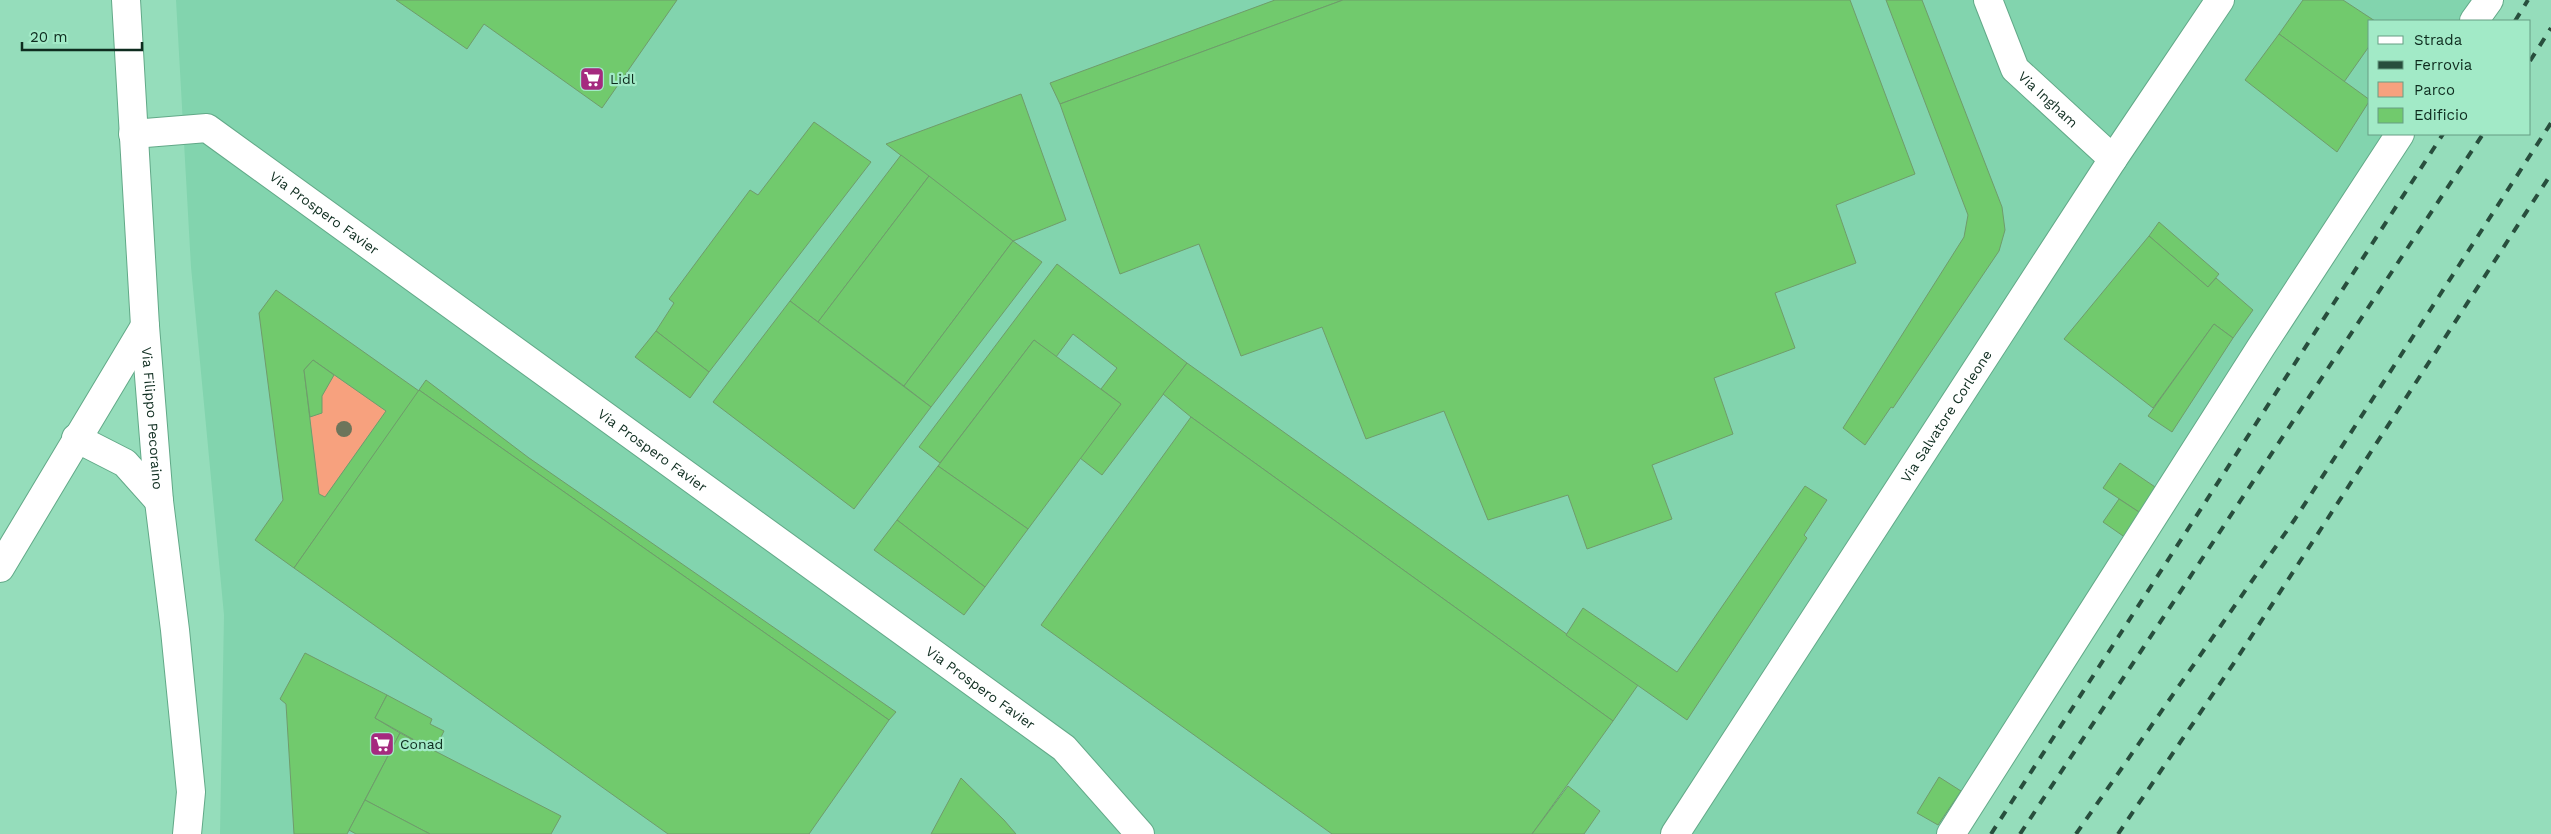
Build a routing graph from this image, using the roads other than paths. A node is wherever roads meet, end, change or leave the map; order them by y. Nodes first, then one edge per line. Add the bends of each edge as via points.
1 (126, 0) edge
2 (1988, 0) edge
3 (2220, 0) edge
4 (2489, 0) edge
5 (2475, 20) edge
6 (133, 134) junction
7 (2399, 135) edge
8 (2113, 159) junction
9 (144, 326) junction
10 (76, 438) junction
11 (159, 501) junction
12 (0, 568) edge
13 (187, 834) edge
14 (1140, 834) edge
15 (1674, 834) edge
16 (1951, 834) edge

1 - 6 street, Via Filippo Pecoraino
2 - 8 street, Via Ingham via 2015,69
3 - 8 street, Via Salvatore Corleone
4 - 5 street
6 - 9 street, Via Filippo Pecoraino
6 - 14 street, Via Prospero Favier via 206,128 1064,748
7 - 16 street
8 - 15 street, Via Salvatore Corleone
9 - 10 street
9 - 11 street, Via Filippo Pecoraino
10 - 11 street via 125,463
10 - 12 street
11 - 13 street, Via Filippo Pecoraino via 191,792

